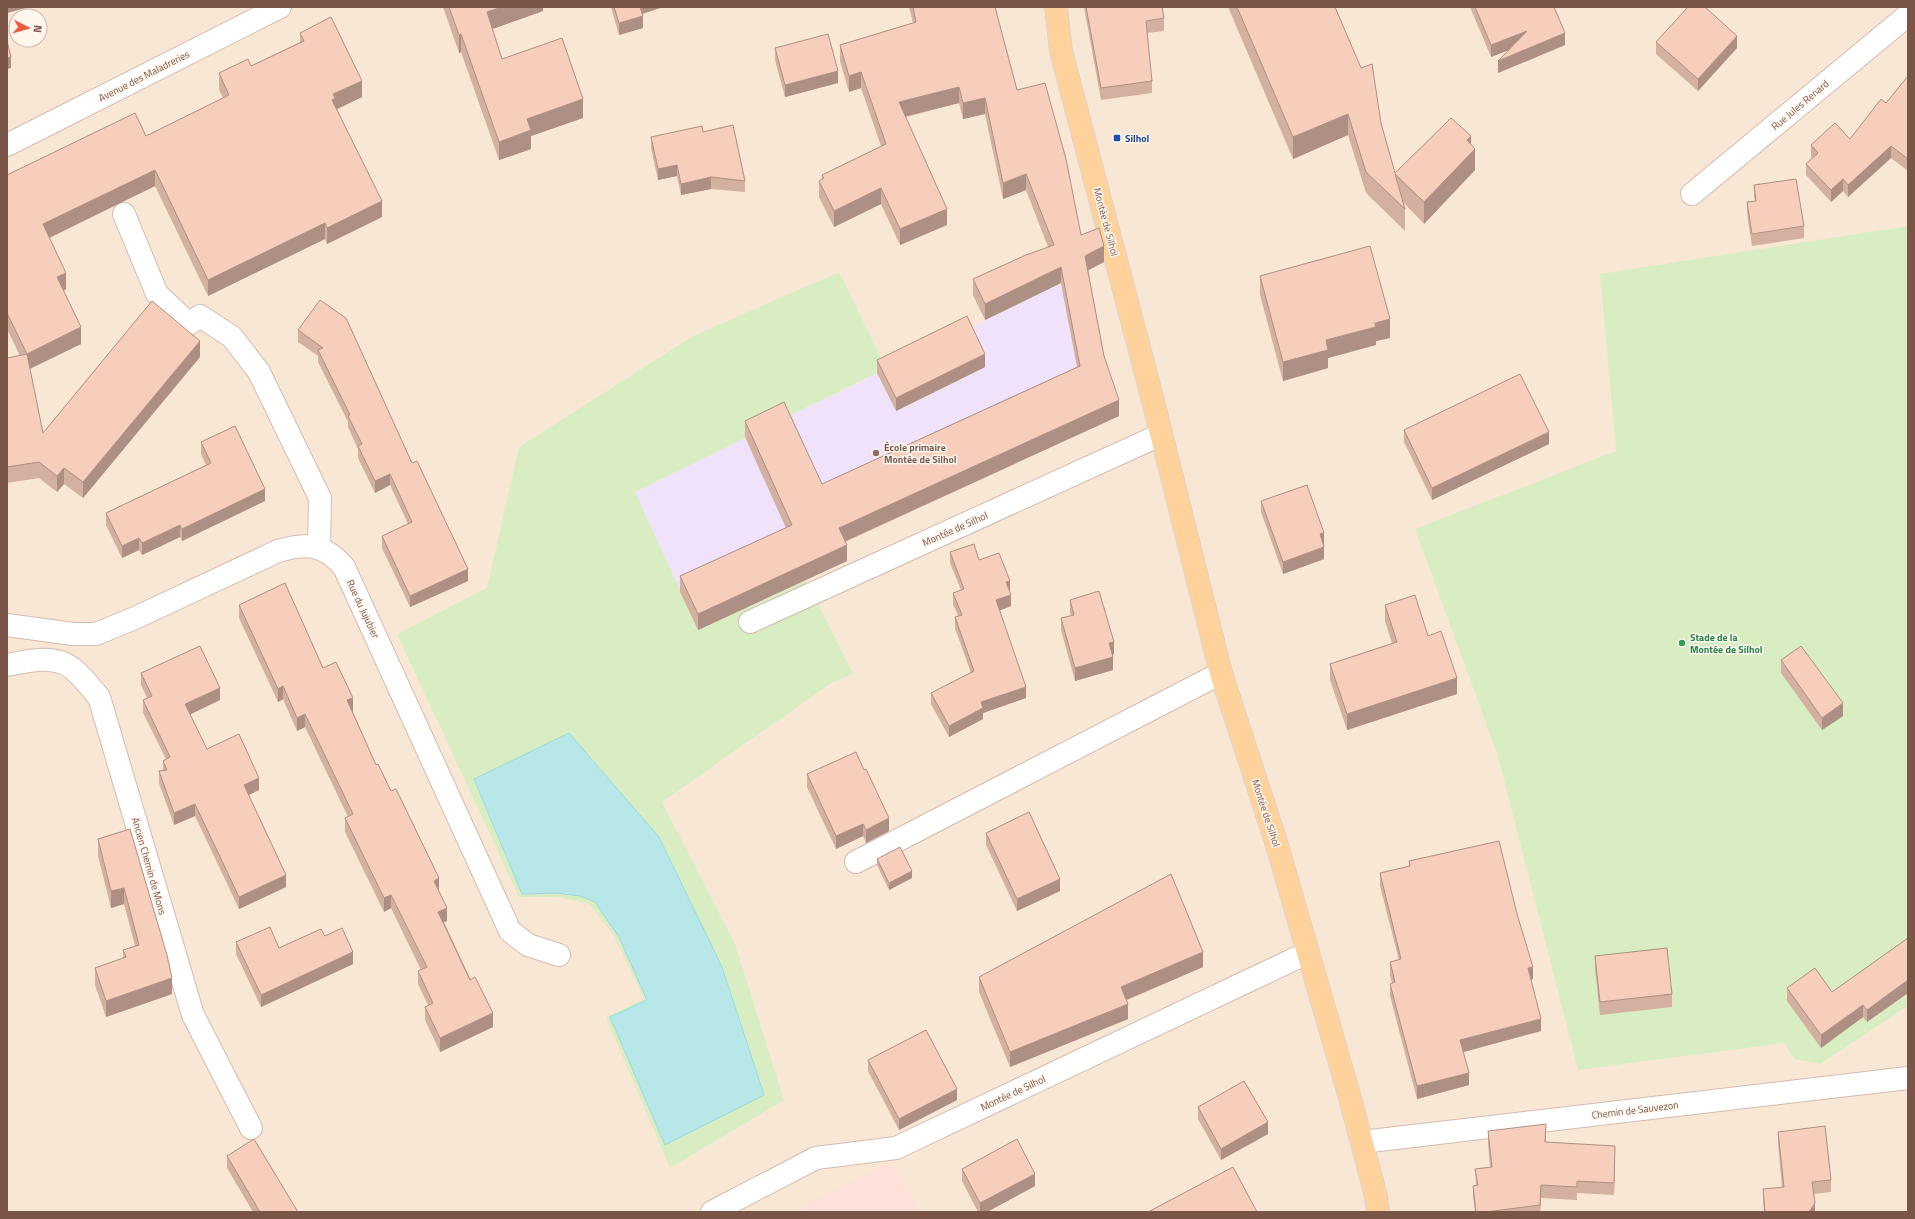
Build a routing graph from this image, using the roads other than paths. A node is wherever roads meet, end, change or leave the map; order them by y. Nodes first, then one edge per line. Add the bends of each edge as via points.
1 (280, 7) edge
2 (1056, 7) edge
3 (1908, 15) edge
4 (7, 146) edge
5 (1692, 194) dead end
6 (124, 214) dead end
7 (1160, 435) junction
8 (318, 548) junction
9 (750, 622) dead end
10 (7, 625) edge
11 (7, 665) edge
12 (1221, 673) junction
13 (856, 862) dead end
14 (1307, 953) junction
15 (559, 955) dead end
16 (1908, 1078) edge
17 (251, 1128) dead end
18 (1362, 1142) junction
19 (712, 1212) edge
20 (1378, 1212) edge

1 - 4 street, Avenue des Maladreries
2 - 7 main road, Montée de Silhol via 1061,51
3 - 5 street, Rue Jules Renard
6 - 8 street via 157,294 189,324 200,316 232,337 259,372 320,498
7 - 9 street, Montée de Silhol
7 - 12 main road, Montée de Silhol
8 - 10 street, Rue du Jujubier via 297,546 278,552 96,634 73,634
8 - 15 street, Rue du Jujubier via 334,555 344,567 510,931 528,945
11 - 17 street, Ancien Chemin de Mons via 31,660 51,660 72,668 99,697 193,1016
12 - 13 street
12 - 14 main road, Montée de Silhol via 1277,845
14 - 18 main road, Montée de Silhol
14 - 19 street, Montée de Silhol via 896,1148 816,1158
16 - 18 street, Chemin de Sauvezon
18 - 20 main road, Montée de Silhol

